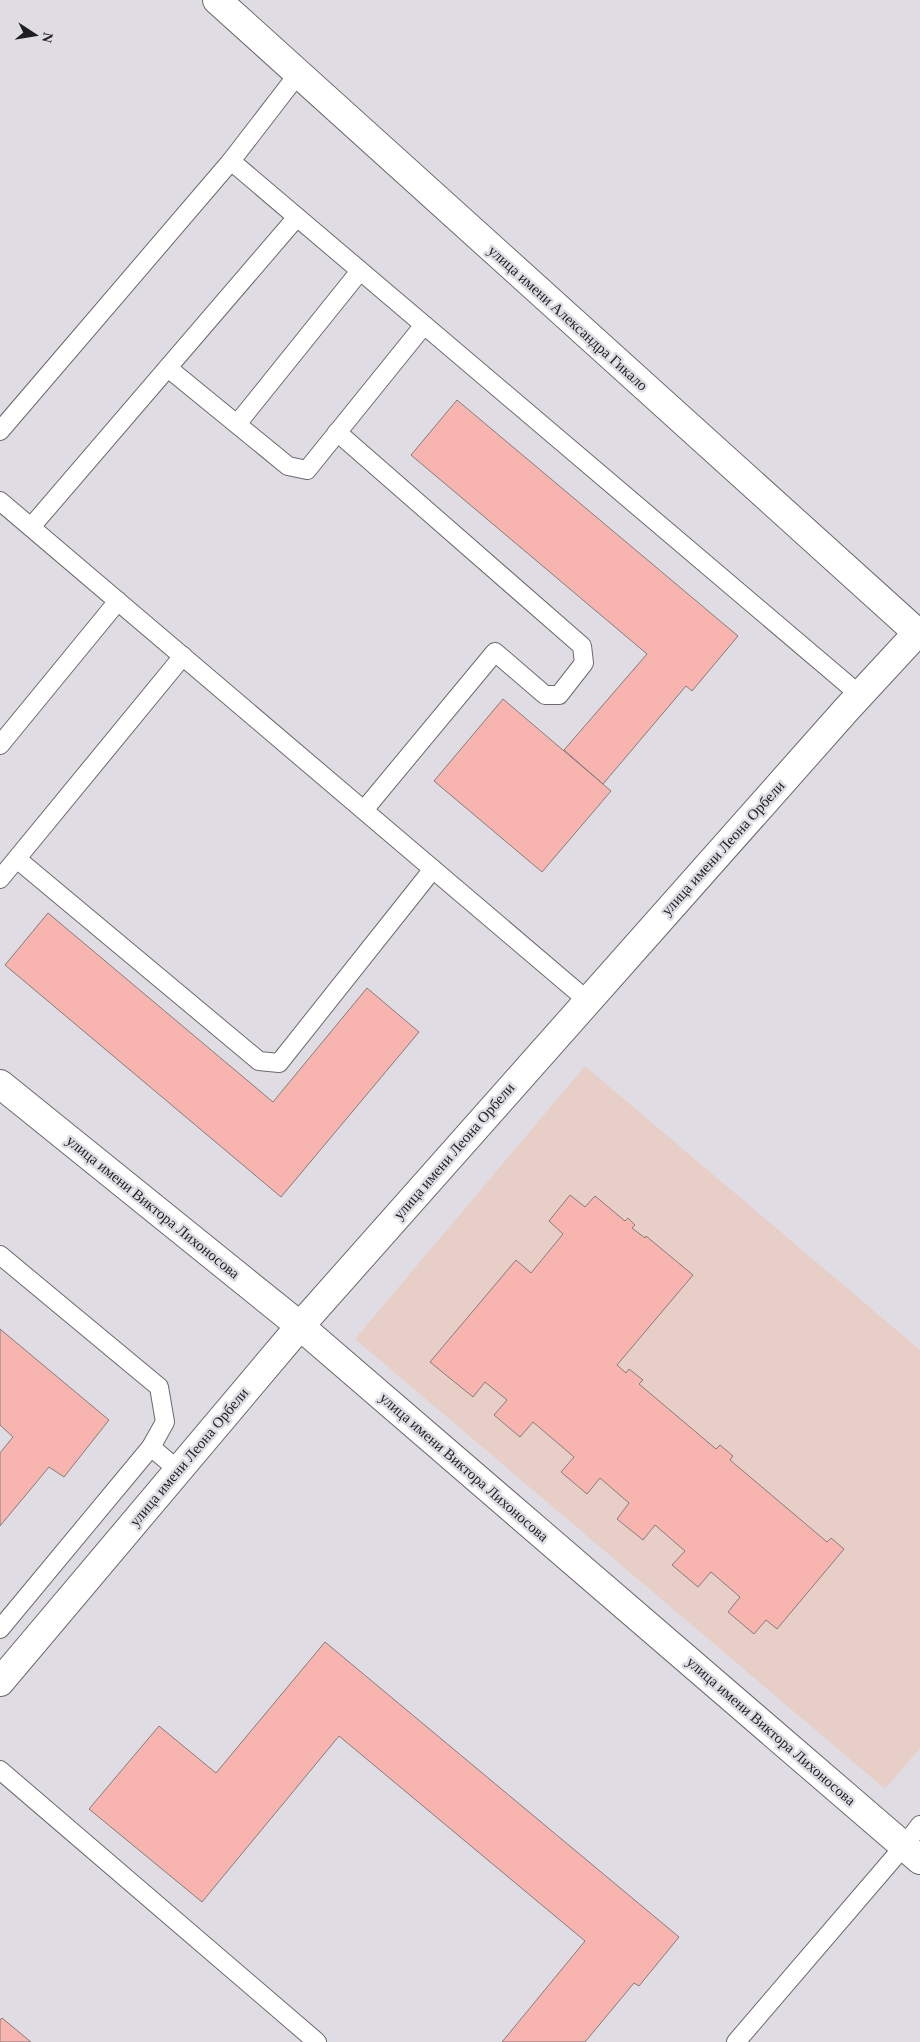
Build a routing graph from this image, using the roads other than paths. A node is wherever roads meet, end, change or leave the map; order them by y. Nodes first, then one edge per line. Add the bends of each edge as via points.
1 (217, 0) edge
2 (298, 74) junction
3 (231, 161) junction
4 (297, 217) junction
5 (360, 271) junction
6 (424, 325) junction
7 (168, 368) junction
8 (236, 424) junction
9 (0, 431) edge
10 (337, 432) junction
11 (0, 501) edge
12 (31, 528) junction
13 (118, 601) junction
14 (919, 633) edge
15 (184, 656) junction
16 (860, 695) junction
17 (0, 745) edge
18 (364, 810) junction
19 (17, 859) junction
20 (433, 870) junction
21 (0, 879) edge
22 (588, 1001) junction
23 (0, 1084) edge
24 (0, 1255) edge
25 (300, 1326) junction
26 (151, 1447) junction
27 (178, 1470) junction
28 (0, 1629) edge
29 (0, 1682) edge
30 (0, 1770) edge
31 (915, 1844) edge
32 (317, 2042) edge
33 (736, 2042) edge

1 - 2 street, улица имени Александра Гикало
2 - 3 lane
2 - 14 street, улица имени Александра Гикало
3 - 4 lane
3 - 9 lane
4 - 5 lane
4 - 7 lane
5 - 6 lane
5 - 8 lane
6 - 10 lane
6 - 16 lane
7 - 8 lane
7 - 12 lane
8 - 10 lane via 288,466 307,470
10 - 18 lane via 582,646 584,663 559,694 546,695 495,652
11 - 12 lane
12 - 13 lane
13 - 15 lane
13 - 17 lane
14 - 16 street, улица имени Леона Орбели
15 - 18 lane
15 - 19 lane
16 - 22 street, улица имени Леона Орбели
18 - 20 lane
19 - 20 lane via 260,1061 279,1063
19 - 21 lane
20 - 22 lane
22 - 25 street, улица имени Леона Орбели
23 - 25 street, улица имени Виктора Лихоносова
24 - 26 lane via 159,1387 165,1422
25 - 27 street, улица имени Леона Орбели
25 - 31 street, улица имени Виктора Лихоносова
26 - 27 lane
26 - 28 lane
27 - 29 street, улица имени Леона Орбели
30 - 32 lane
31 - 33 lane

